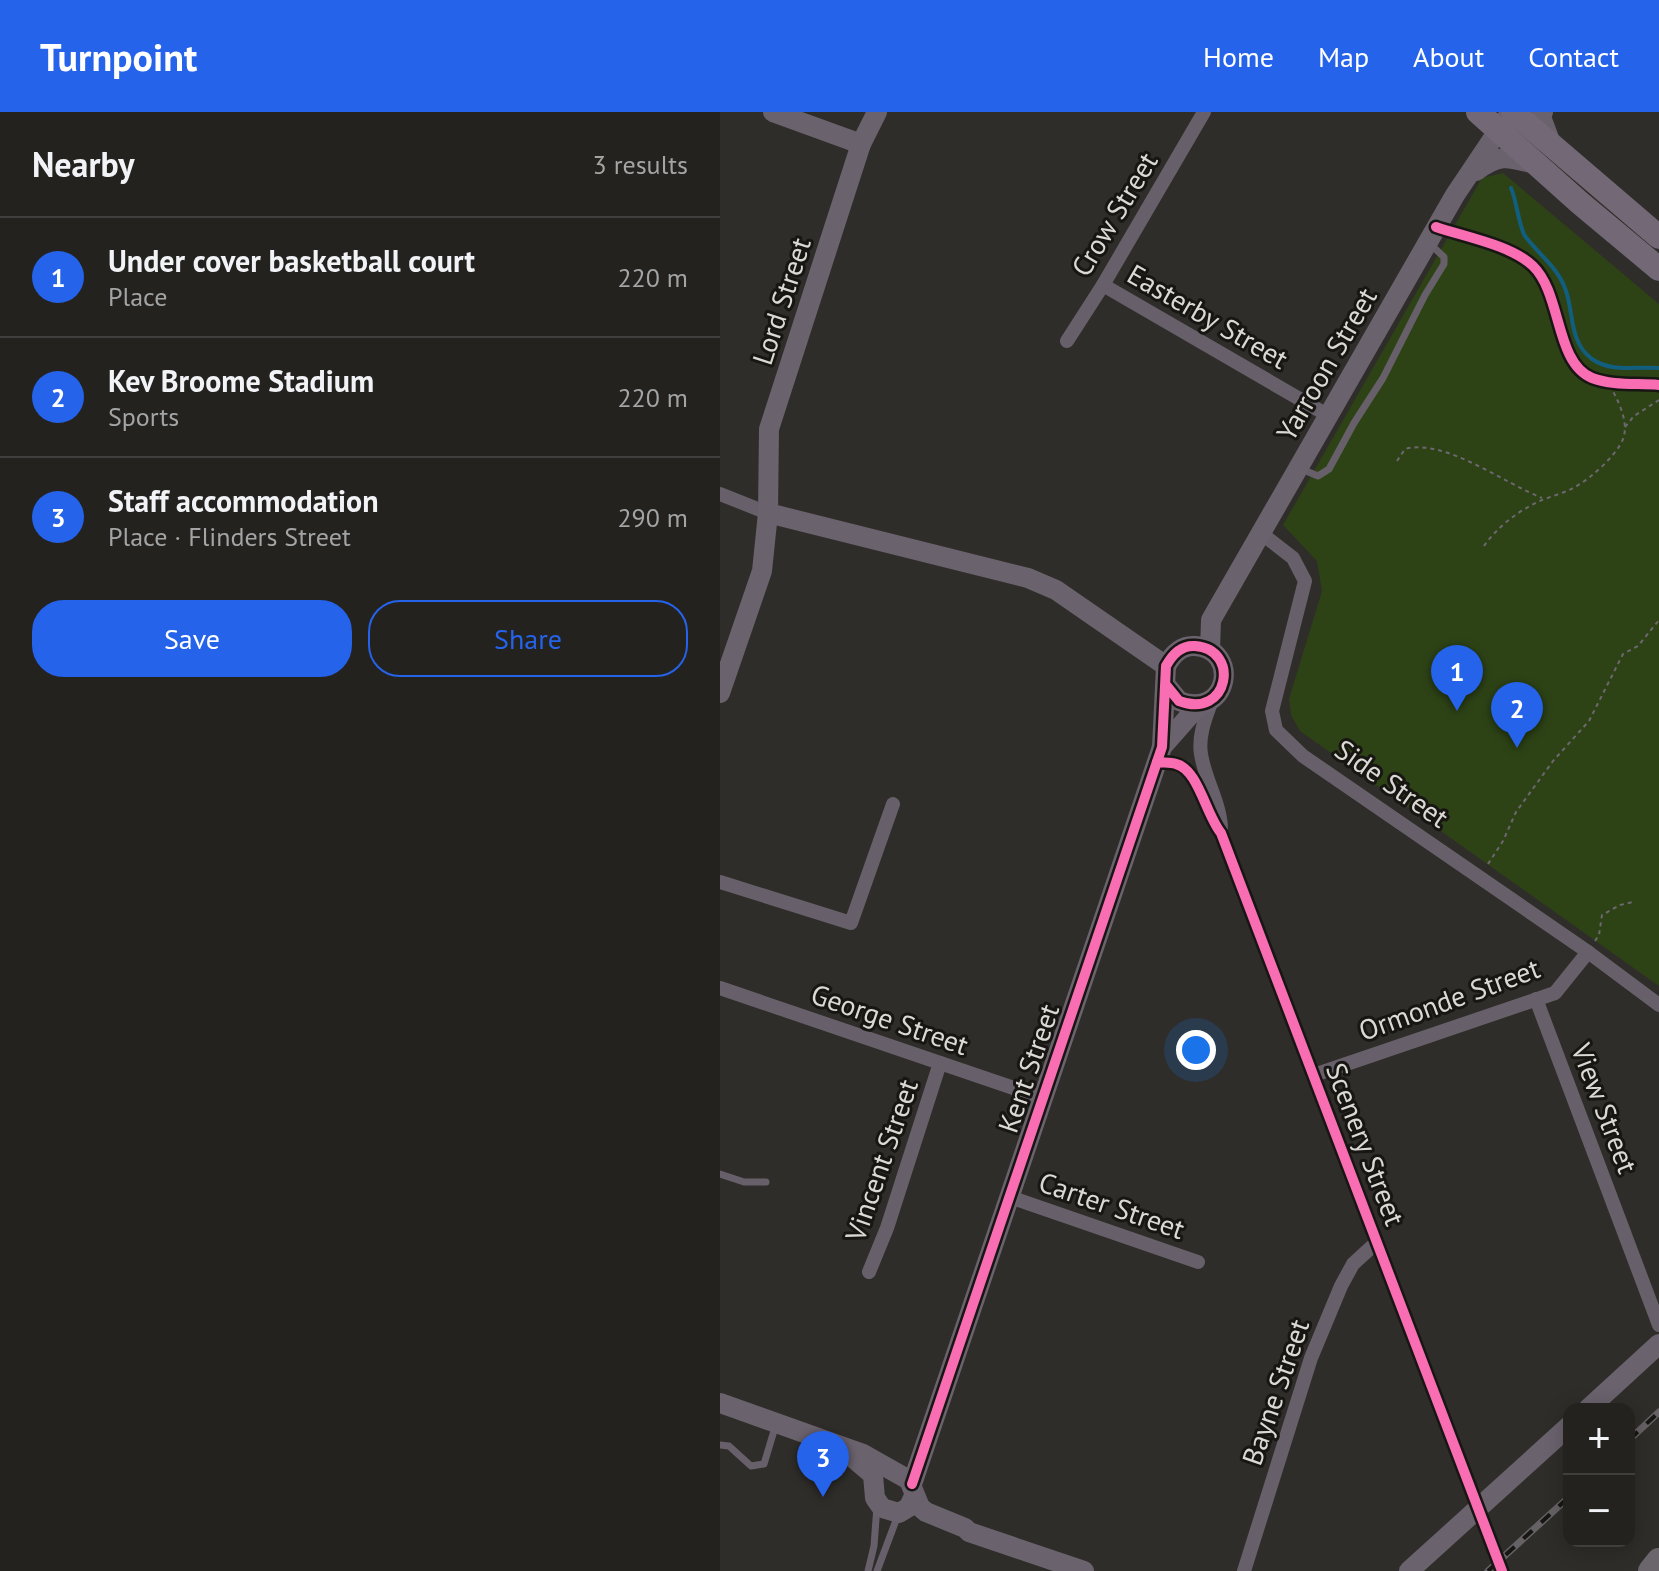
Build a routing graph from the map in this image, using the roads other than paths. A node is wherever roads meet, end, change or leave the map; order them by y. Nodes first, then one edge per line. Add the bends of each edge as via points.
1 (773, 112) edge
2 (877, 112) edge
3 (1204, 112) edge
4 (1475, 112) edge
5 (1543, 112) edge
6 (1507, 118) edge
7 (861, 144) junction
8 (1545, 155) junction
9 (1455, 195) junction
10 (1659, 237) edge
11 (1428, 242) junction
12 (1659, 269) edge
13 (1103, 285) junction
14 (1067, 341) dead end
15 (1329, 416) junction
16 (1299, 468) junction
17 (720, 494) edge
18 (768, 513) junction
19 (1262, 534) junction
20 (1210, 650) junction
21 (1166, 676) junction
22 (720, 693) edge
23 (1206, 702) junction
24 (1159, 755) junction
25 (893, 804) dead end
26 (1221, 833) junction
27 (720, 882) edge
28 (1588, 952) junction
29 (720, 988) edge
30 (1536, 999) junction
31 (1659, 1005) edge
32 (940, 1063) junction
33 (1314, 1075) junction
34 (1043, 1098) junction
35 (720, 1174) edge
36 (766, 1182) dead end
37 (1010, 1197) junction
38 (1377, 1242) junction
39 (1198, 1262) dead end
40 (869, 1272) dead end
41 (1659, 1325) edge
42 (1659, 1344) edge
43 (720, 1403) edge
44 (1595, 1403) edge
45 (777, 1422) junction
46 (1563, 1431) edge
47 (830, 1441) junction
48 (720, 1445) edge
49 (905, 1492) junction
50 (876, 1498) junction
51 (1477, 1510) junction
52 (1659, 1561) edge
53 (868, 1571) edge
54 (877, 1571) edge
55 (1084, 1571) edge
56 (1244, 1571) edge
57 (1409, 1571) edge
58 (1502, 1571) edge
59 (1651, 1571) edge

1 - 7 street
2 - 7 street, Lord Street
3 - 13 street, Crow Street
4 - 6 main road
4 - 9 street via 1482,130
5 - 8 street
6 - 8 main road
6 - 9 street, Yarroon Street
7 - 18 street, Lord Street via 769,429
8 - 9 street via 1492,160
8 - 10 main road
8 - 12 main road
9 - 11 street, Yarroon Street
11 - 15 street, Yarroon Street
11 - 16 lane via 1444,257 1444,264 1383,378 1329,469 1318,476
13 - 14 street, Crow Street
13 - 15 street, Easterby Street
15 - 16 street, Yarroon Street
16 - 19 street, Yarroon Street
17 - 18 street
18 - 21 street via 1028,578 1056,590
18 - 22 street, Lord Street via 762,571
19 - 20 street, Yarroon Street via 1211,620
19 - 28 street, Side Street via 1293,558 1305,581 1272,711 1276,730 1303,756
20 - 21 street via 1179,650
20 - 23 street via 1224,668 1224,680
21 - 23 street via 1179,701
21 - 24 street, Kent Street
23 - 24 street, Kent Street
23 - 26 street, Scenery Street via 1201,754
24 - 26 street, Scenery Street via 1191,773
24 - 34 street, Kent Street
25 - 27 street via 851,923
26 - 33 street, Scenery Street
28 - 30 street, Ormonde Street via 1555,993
28 - 31 street, Side Street
29 - 32 street, George Street
30 - 33 street, Ormonde Street
30 - 41 street, View Street
32 - 34 street, George Street
32 - 40 street, Vincent Street
33 - 38 street, Scenery Street
34 - 37 street, Kent Street
35 - 36 lane
37 - 39 street, Carter Street
37 - 49 street, Kent Street via 920,1464
38 - 51 street, Scenery Street
38 - 56 street, Bayne Street via 1353,1264 1311,1358
42 - 44 street
43 - 45 street
45 - 47 street
45 - 48 lane via 764,1464 741,1465 729,1446
46 - 51 street
47 - 49 street via 863,1454
47 - 50 street via 873,1475
49 - 50 street via 887,1512
49 - 50 street via 885,1476 876,1485
49 - 54 lane
49 - 55 street via 926,1512 969,1532
50 - 53 lane
51 - 57 street
51 - 58 street, Scenery Street
52 - 59 highway

